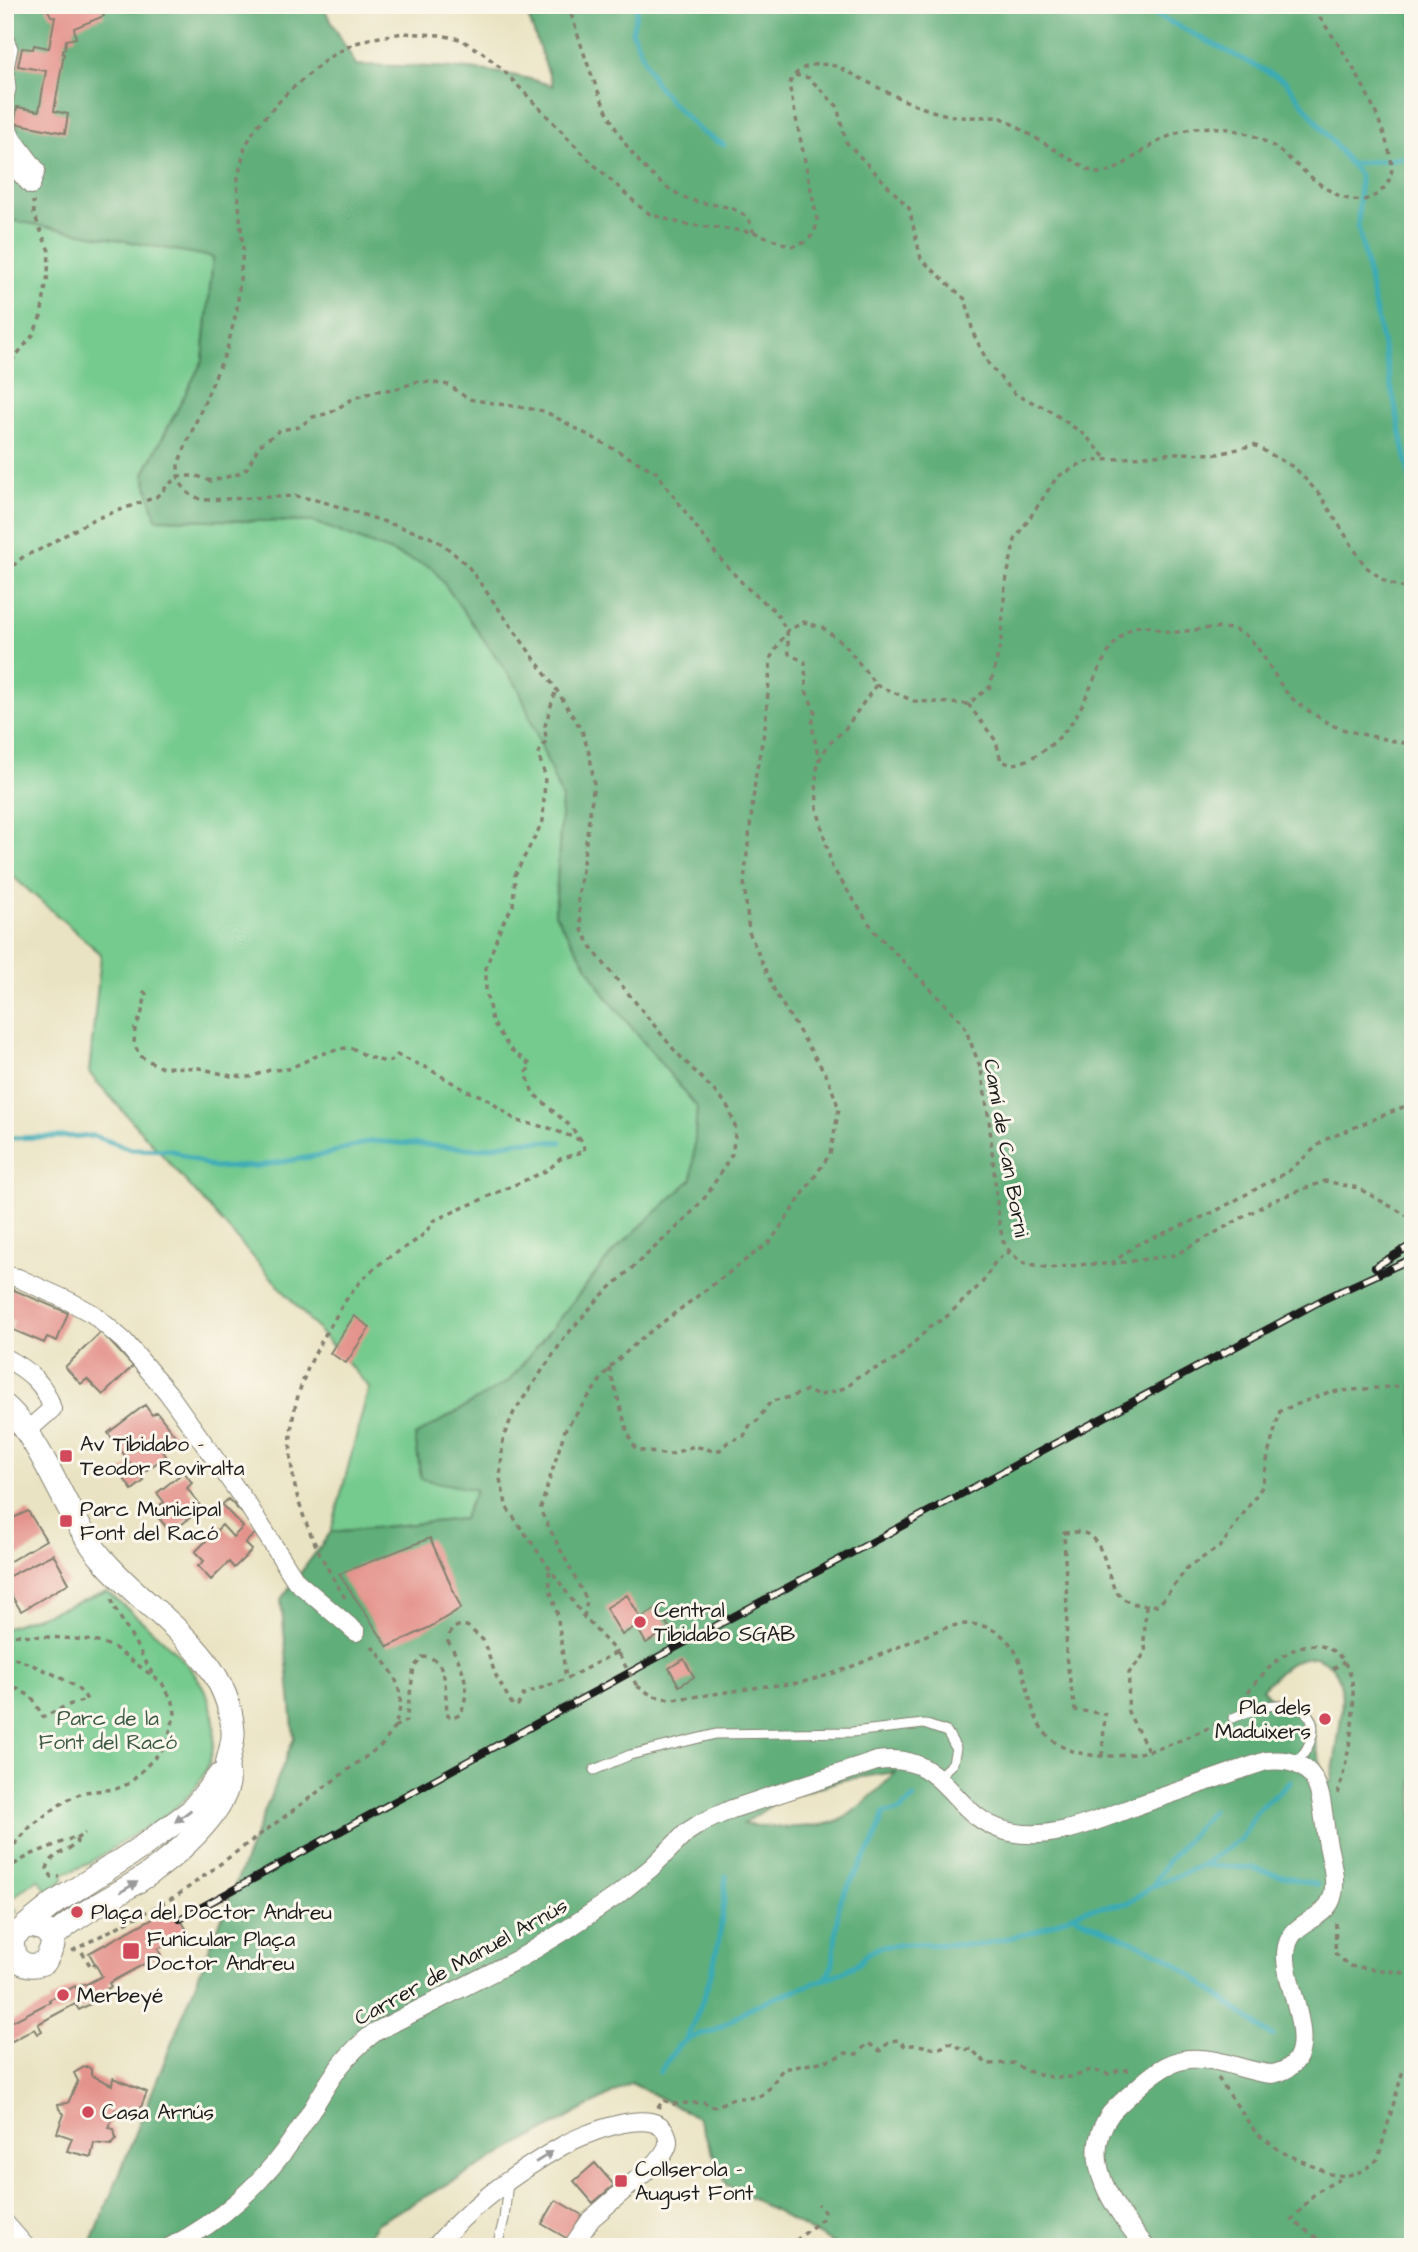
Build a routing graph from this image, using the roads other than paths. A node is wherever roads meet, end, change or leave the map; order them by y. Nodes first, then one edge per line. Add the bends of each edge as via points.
1 (5, 30) edge
2 (5, 119) edge
3 (5, 156) edge
4 (5, 1275) edge
5 (5, 1358) edge
6 (5, 1406) edge
7 (27, 1431) junction
8 (356, 1632) road end
9 (1233, 1718) road end
10 (1296, 1763) junction
11 (227, 1765) junction
12 (594, 1770) dead end
13 (939, 1776) junction
14 (52, 1938) junction
15 (14, 1949) edge
16 (508, 2180) junction
17 (5, 2223) edge
18 (26, 2247) edge
19 (170, 2247) edge
20 (435, 2247) edge
21 (496, 2247) edge
22 (572, 2247) edge
23 (1146, 2247) edge

1 - 2 lane via 13,48
2 - 3 street via 12,138 36,170 31,185
4 - 8 street via 93,1314 124,1340 168,1393 296,1581
5 - 7 street via 36,1378 48,1394 52,1409
6 - 7 street
7 - 11 street via 104,1562 189,1642 213,1671 232,1716 232,1751
9 - 10 lane via 1276,1705 1304,1712 1313,1733 1310,1746
10 - 13 street, Carrer de Manuel Arnús via 1266,1761 1088,1823 1035,1834 1007,1831 981,1820
10 - 23 street via 1318,1785 1334,1880 1328,1905 1300,1926 1286,1950 1302,2049 1293,2064 1272,2074 1208,2059 1174,2062 1118,2105 1104,2124 1099,2162 1105,2188 1120,2216
14 -> 11 street via 149,1874 190,1839 220,1800 228,1783
11 -> 15 street via 191,1811 53,1904
12 - 13 lane via 630,1755 716,1734 852,1732 916,1723 940,1728 954,1742 955,1759
13 - 19 street, Carrer de Manuel Arnús via 909,1761 877,1760 701,1823 615,1897 566,1930 375,2032 338,2067 296,2134 263,2175 216,2218
14 - 15 street via 42,1928
14 - 15 street via 52,1951 45,1962 32,1966
16 - 20 street
16 - 21 lane
16 -> 22 street via 562,2146 604,2128 644,2121 654,2122 666,2132 666,2152 592,2219
17 - 18 street

